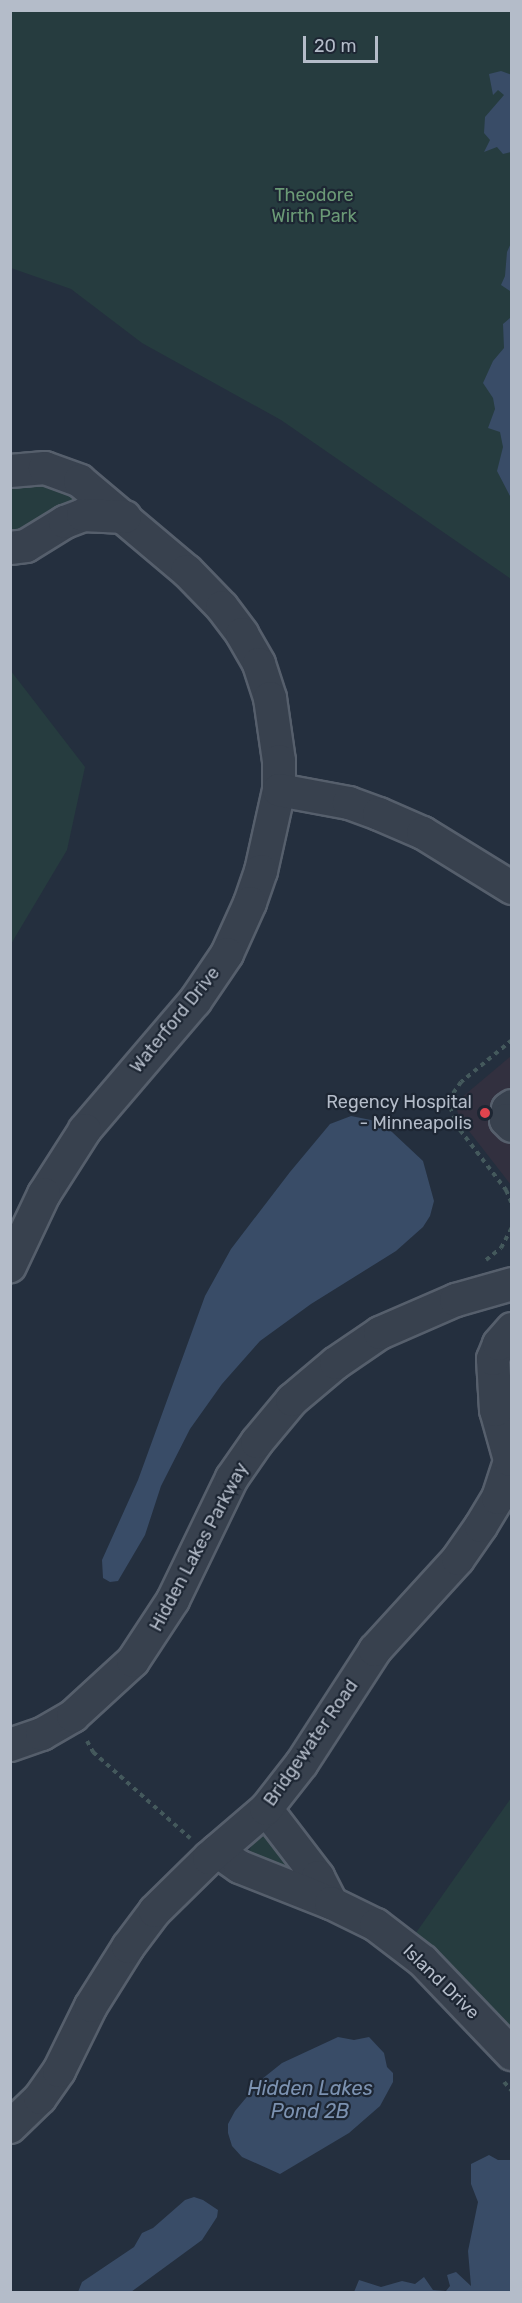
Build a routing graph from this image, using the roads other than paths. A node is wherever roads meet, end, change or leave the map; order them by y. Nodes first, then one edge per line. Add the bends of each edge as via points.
1 (10, 471) edge
2 (125, 518) junction
3 (10, 548) edge
4 (279, 790) junction
5 (512, 888) edge
6 (512, 1106) edge
7 (512, 1126) edge
8 (10, 1266) edge
9 (512, 1284) edge
10 (512, 1329) edge
11 (511, 1459) edge
12 (10, 1745) edge
13 (266, 1809) junction
14 (217, 1851) junction
15 (331, 1903) junction
16 (512, 2054) edge
17 (10, 2127) edge

1 - 2 street, Waterford Drive via 45,468 63,473 80,481
2 - 3 street via 83,515 26,546
2 - 4 street, Waterford Drive via 222,607 259,664 270,698
4 - 5 street via 350,803 379,814 423,833
4 - 8 street, Waterford Drive via 261,871 227,954 195,1001 80,1138 44,1194
6 - 7 street via 506,1120
9 - 12 street, Hidden Lakes Parkway via 406,1319 336,1363 292,1400 232,1478 173,1600 133,1660 73,1716 42,1734
10 - 11 street, Bridgewater Road via 499,1344 494,1359 496,1410
11 - 13 street, Bridgewater Road via 498,1498 464,1551 375,1650 302,1763
13 - 14 street, Bridgewater Road
13 - 15 street via 318,1877
14 - 15 street, Island Drive via 240,1867
14 - 17 street, Bridgewater Road via 156,1911 128,1947 59,2071 40,2098
15 - 16 street, Island Drive via 376,1925 423,1960

